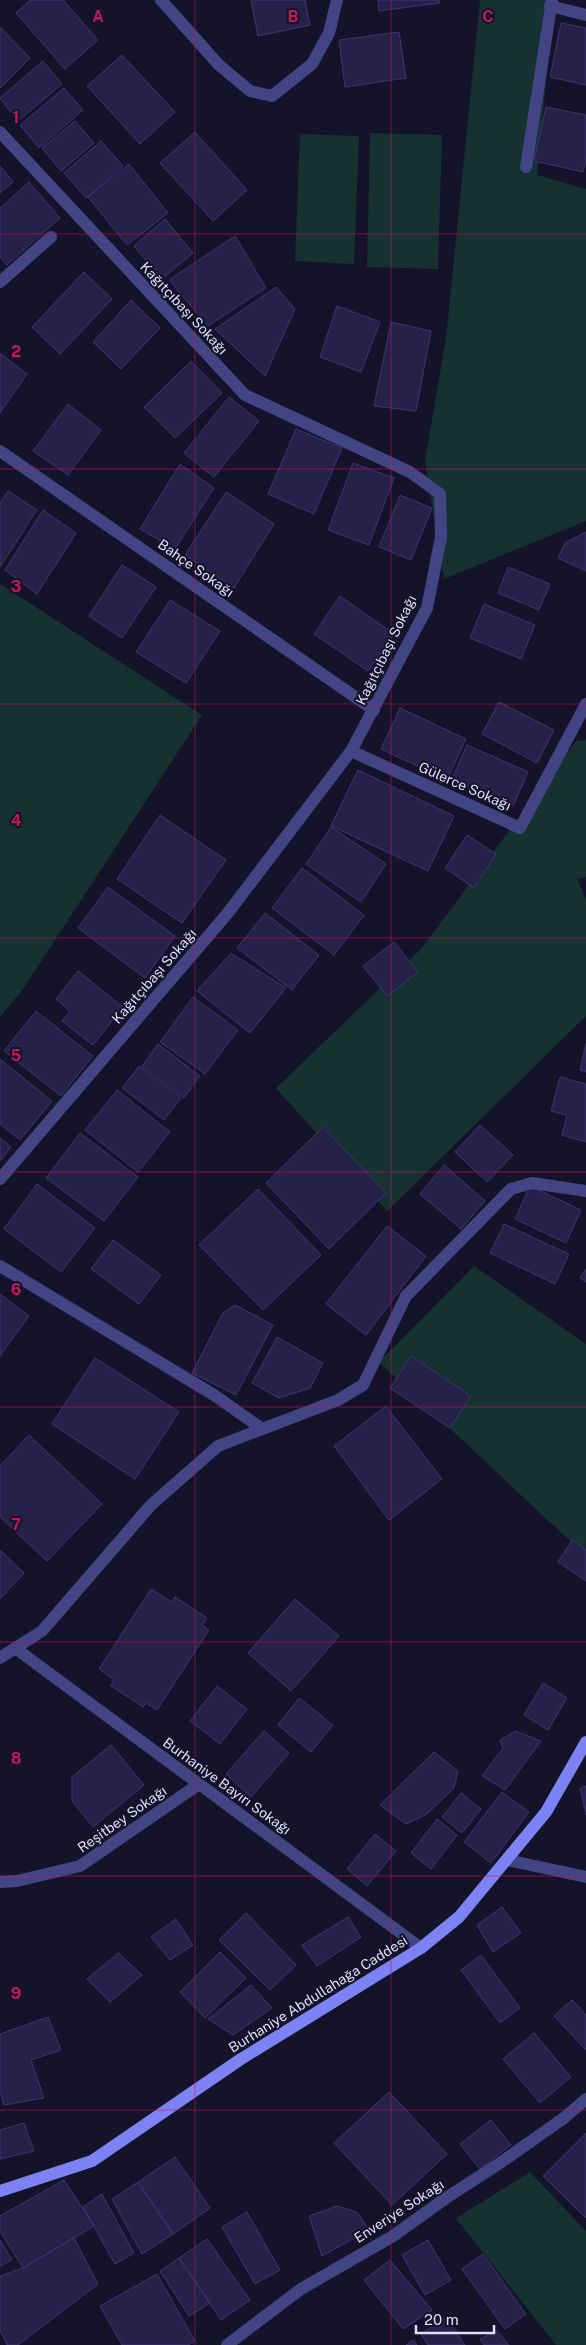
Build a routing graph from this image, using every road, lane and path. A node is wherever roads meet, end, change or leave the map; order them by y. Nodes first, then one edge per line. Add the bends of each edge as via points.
1 (161, 0) edge
2 (337, 0) edge
3 (551, 3) edge
4 (586, 15) edge
5 (0, 132) edge
6 (526, 168) dead end
7 (51, 237) dead end
8 (0, 282) edge
9 (0, 451) edge
10 (586, 704) edge
11 (374, 710) junction
12 (351, 751) junction
13 (0, 1179) edge
14 (586, 1191) edge
15 (0, 1266) edge
16 (261, 1428) junction
17 (15, 1648) junction
18 (0, 1658) edge
19 (586, 1742) edge
20 (199, 1784) junction
21 (507, 1860) junction
22 (586, 1877) edge
23 (0, 1882) edge
24 (421, 1948) junction
25 (586, 2099) edge
26 (0, 2191) edge
27 (227, 2345) edge

1 - 2 street via 219,65 250,91 272,96 312,64 329,33
3 - 4 street
3 - 6 street
5 - 11 street, Kağıtçıbaşı Sokağı via 245,395 410,472 440,494 441,537 427,608
7 - 8 street
9 - 11 street, Bahçe Sokağı
10 - 12 street, Gülerce Sokağı via 520,828
11 - 12 street, Kağıtçıbaşı Sokağı
12 - 13 street, Kağıtçıbaşı Sokağı via 227,914
14 - 16 street via 532,1183 511,1189 406,1296 363,1385 338,1400 293,1419
15 - 16 street via 214,1395
16 - 17 street via 218,1446 152,1505 42,1630
17 - 18 street
17 - 20 street, Burhaniye Bayırı Sokağı
19 - 21 main road, Burhaniye Abdullahağa Caddesi via 546,1812
20 - 23 street, Reşitbey Sokağı via 80,1866
20 - 24 street, Burhaniye Bayırı Sokağı
21 - 22 street
21 - 24 main road, Burhaniye Abdullahağa Caddesi via 459,1917
24 - 26 main road, Burhaniye Abdullahağa Caddesi via 241,2059 92,2161
25 - 27 street, Enveriye Sokağı via 564,2118 393,2236 301,2289

